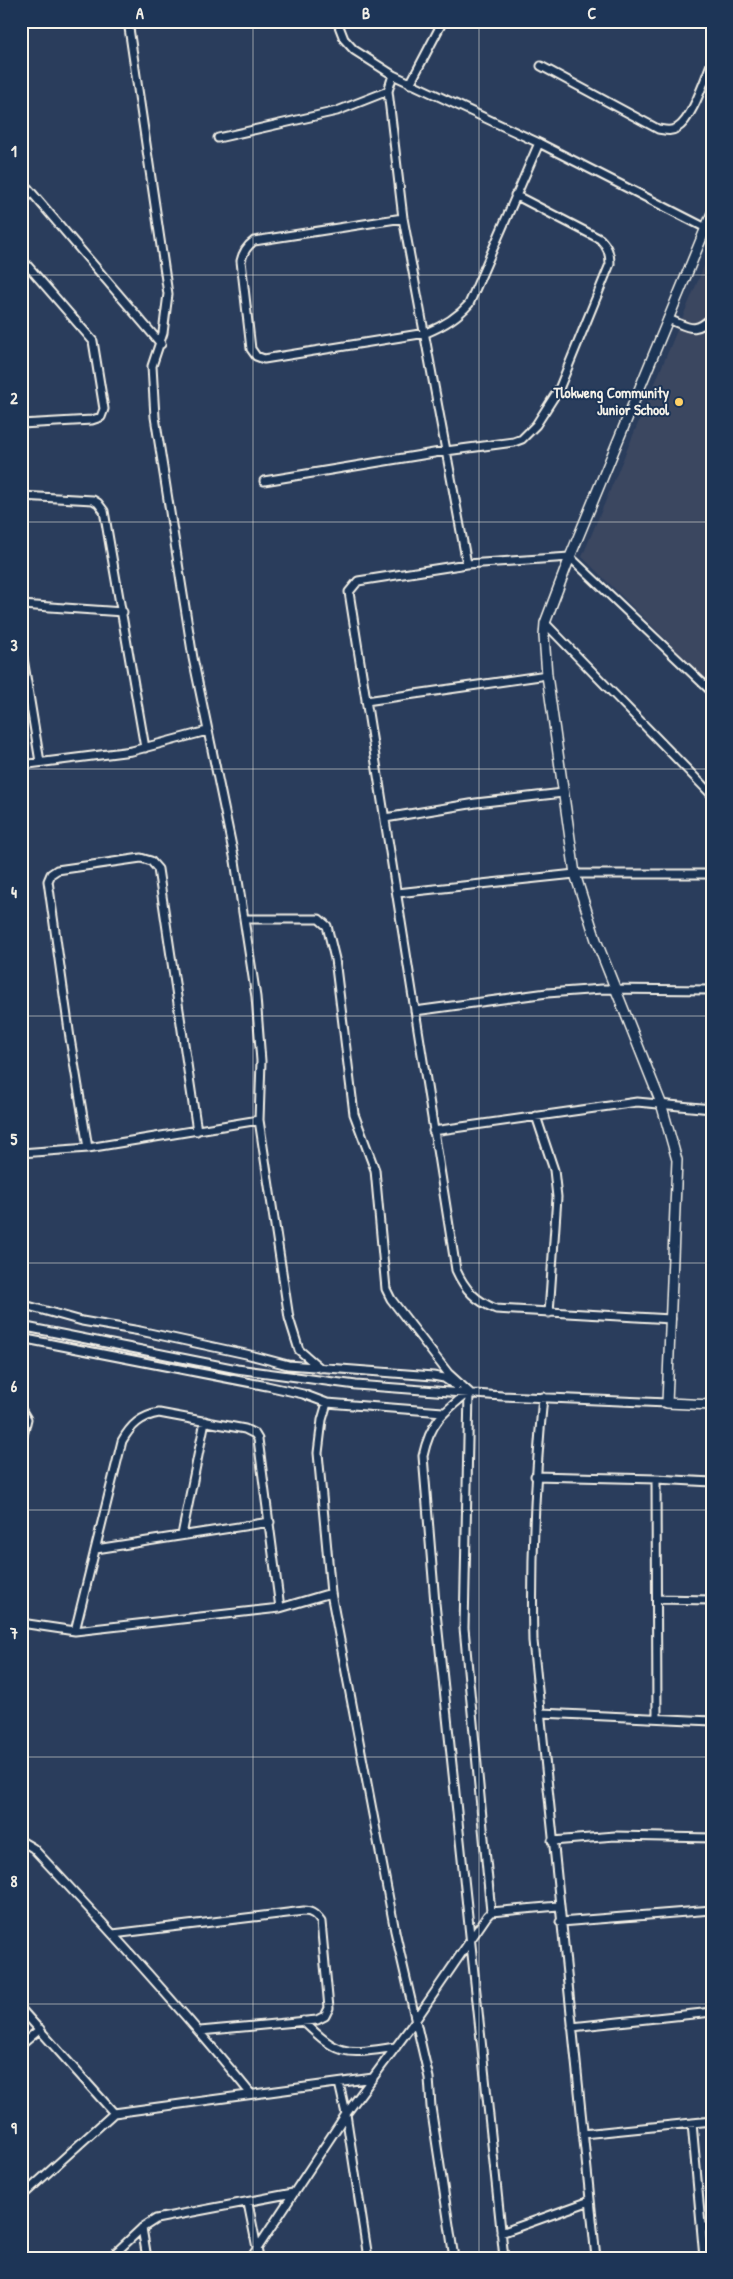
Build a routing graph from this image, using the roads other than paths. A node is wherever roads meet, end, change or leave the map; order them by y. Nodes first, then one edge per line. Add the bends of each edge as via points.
1 (128, 21) edge
2 (337, 21) edge
3 (443, 21) edge
4 (708, 21) edge
5 (712, 23) edge
6 (712, 62) edge
7 (541, 66) dead end
8 (393, 74) junction
9 (410, 84) junction
10 (388, 91) junction
11 (218, 138) dead end
12 (539, 143) junction
13 (21, 180) edge
14 (515, 195) junction
15 (712, 213) edge
16 (403, 218) junction
17 (706, 228) junction
18 (21, 258) edge
19 (712, 317) edge
20 (668, 319) junction
21 (426, 333) junction
22 (161, 344) junction
23 (21, 424) edge
24 (446, 451) junction
25 (264, 481) dead end
26 (21, 496) edge
27 (570, 557) junction
28 (468, 564) junction
29 (21, 605) edge
30 (123, 612) junction
31 (545, 623) junction
32 (21, 646) edge
33 (546, 674) junction
34 (712, 692) edge
35 (366, 701) junction
36 (207, 731) junction
37 (145, 748) junction
38 (40, 762) junction
39 (21, 765) edge
40 (563, 793) junction
41 (712, 796) edge
42 (385, 818) junction
43 (575, 874) junction
44 (712, 874) edge
45 (397, 893) junction
46 (244, 919) junction
47 (616, 990) junction
48 (712, 990) edge
49 (415, 1011) junction
50 (661, 1103) junction
51 (712, 1108) edge
52 (536, 1116) junction
53 (259, 1120) junction
54 (433, 1130) junction
55 (196, 1131) junction
56 (88, 1148) junction
57 (21, 1153) edge
58 (21, 1304) edge
59 (549, 1313) junction
60 (671, 1319) junction
61 (21, 1326) edge
62 (21, 1338) edge
63 (320, 1368) junction
64 (465, 1392) junction
65 (542, 1397) junction
66 (327, 1403) junction
67 (667, 1403) junction
68 (712, 1405) edge
69 (21, 1409) edge
70 (443, 1412) junction
71 (205, 1421) junction
72 (21, 1444) edge
73 (535, 1476) junction
74 (656, 1479) junction
75 (712, 1482) edge
76 (270, 1522) junction
77 (182, 1535) junction
78 (96, 1549) junction
79 (331, 1593) junction
80 (657, 1599) junction
81 (712, 1600) edge
82 (280, 1608) junction
83 (21, 1623) edge
84 (75, 1631) junction
85 (541, 1713) junction
86 (657, 1718) junction
87 (712, 1721) edge
88 (712, 1838) edge
89 (552, 1840) junction
90 (21, 1841) edge
91 (558, 1906) junction
92 (712, 1910) edge
93 (491, 1912) junction
94 (560, 1922) junction
95 (113, 1934) junction
96 (472, 1938) junction
97 (21, 2009) edge
98 (712, 2012) edge
99 (304, 2021) junction
100 (415, 2021) junction
101 (572, 2027) junction
102 (40, 2029) junction
103 (200, 2031) junction
104 (21, 2045) edge
105 (396, 2047) junction
106 (373, 2078) junction
107 (339, 2083) junction
108 (251, 2094) junction
109 (114, 2113) junction
110 (346, 2114) junction
111 (712, 2122) edge
112 (692, 2123) junction
113 (582, 2134) junction
114 (294, 2193) junction
115 (21, 2196) edge
116 (590, 2201) junction
117 (248, 2203) junction
118 (712, 2226) edge
119 (702, 2227) junction
120 (142, 2228) junction
121 (501, 2233) junction
122 (258, 2246) junction
123 (110, 2258) edge
124 (147, 2258) edge
125 (251, 2258) edge
126 (259, 2258) edge
127 (368, 2258) edge
128 (454, 2258) edge
129 (504, 2258) edge
130 (596, 2258) edge
131 (704, 2258) edge

1 - 22 street via 168,294
2 - 8 street via 344,40 354,50
3 - 9 street
4 - 5 street
6 - 7 street via 683,124 672,130 658,129
8 - 9 street
8 - 10 street
9 - 12 street
10 - 11 street via 337,111
10 - 16 street
12 - 14 street
12 - 17 street
13 - 22 street
14 - 21 street via 469,304 440,328
14 - 24 street via 600,239 608,250 610,264 559,389 529,433 514,442
15 - 17 street
16 - 21 street
16 - 21 street via 254,242 245,249 241,261 251,349 264,359
17 - 20 street
18 - 23 street via 93,341 104,409 101,417 92,420
19 - 20 street via 695,329
20 - 27 street
21 - 24 street
22 - 36 street via 152,366 156,417
24 - 25 street
24 - 28 street
26 - 30 street via 85,499 98,503 104,511
27 - 28 street
27 - 31 street
27 - 34 street
28 - 35 street via 358,582 351,588 349,596
29 - 30 street
30 - 37 street
31 - 33 street
31 - 41 street
32 - 38 street
33 - 35 street
33 - 40 street
35 - 42 street
36 - 37 street
36 - 46 street
37 - 38 street
38 - 39 street
40 - 42 street
40 - 43 street
42 - 45 street
43 - 44 street
43 - 45 street
43 - 47 street
45 - 49 street
46 - 53 street via 262,1061
46 - 64 street via 319,919 327,926 335,959 354,1114 375,1170 386,1289
47 - 48 street
47 - 49 street via 547,992
47 - 50 street
49 - 54 street
50 - 51 street
50 - 52 street via 620,1104
50 - 60 street via 677,1160
52 - 54 street
52 - 59 street via 554,1170 557,1197
53 - 55 street
53 - 63 street via 289,1318 299,1350
54 - 59 street via 456,1270 463,1284 474,1297 496,1309
55 - 56 street
55 - 56 street via 158,868 141,858 57,870 50,874 48,880
56 - 57 street
58 - 63 street via 82,1322 140,1331 288,1365
59 - 60 street
60 - 67 street
61 - 64 street via 286,1377
62 - 66 street via 267,1386
63 - 64 street via 433,1376 450,1381
64 - 65 street
64 - 70 street
64 - 93 street via 464,1628
65 - 67 street
65 - 73 street
66 - 70 street
66 - 79 street via 318,1453
67 - 68 street
69 - 72 street via 27,1419
70 - 96 street via 427,1437 423,1456 435,1602
71 - 76 street via 255,1434
71 - 77 street
71 - 78 street via 159,1413 147,1415 128,1431 122,1441
73 - 74 street
73 - 85 street via 533,1641
74 - 75 street
74 - 80 street
76 - 77 street
76 - 82 street
77 - 78 street
78 - 84 street
79 - 82 street
79 - 100 street
80 - 81 street
80 - 86 street
82 - 84 street
83 - 84 street
85 - 86 street
85 - 89 street
86 - 87 street
88 - 89 street via 615,1836
89 - 91 street
90 - 95 street via 32,1848
91 - 93 street
91 - 94 street
92 - 94 street
93 - 96 street
94 - 101 street
95 - 99 street via 310,1911 321,1922 329,2008 321,2019
95 - 103 street
96 - 100 street
96 - 121 street
97 - 102 street
98 - 101 street
99 - 103 street
99 - 105 street via 325,2042 342,2050 353,2052
100 - 105 street
100 - 128 street via 429,2078
101 - 113 street
102 - 104 street
102 - 109 street
103 - 108 street
105 - 106 street
106 - 107 street
106 - 110 street
107 - 108 street
107 - 110 street
108 - 109 street
109 - 115 street
110 - 114 street
110 - 127 street
111 - 112 street
112 - 113 street
112 - 119 street
113 - 116 street
114 - 117 street
114 - 122 street
116 - 121 street
116 - 130 street
117 - 120 street via 160,2218
117 - 122 street
118 - 119 street
119 - 131 street
120 - 123 street
120 - 124 street
121 - 129 street
122 - 125 street
122 - 126 street

